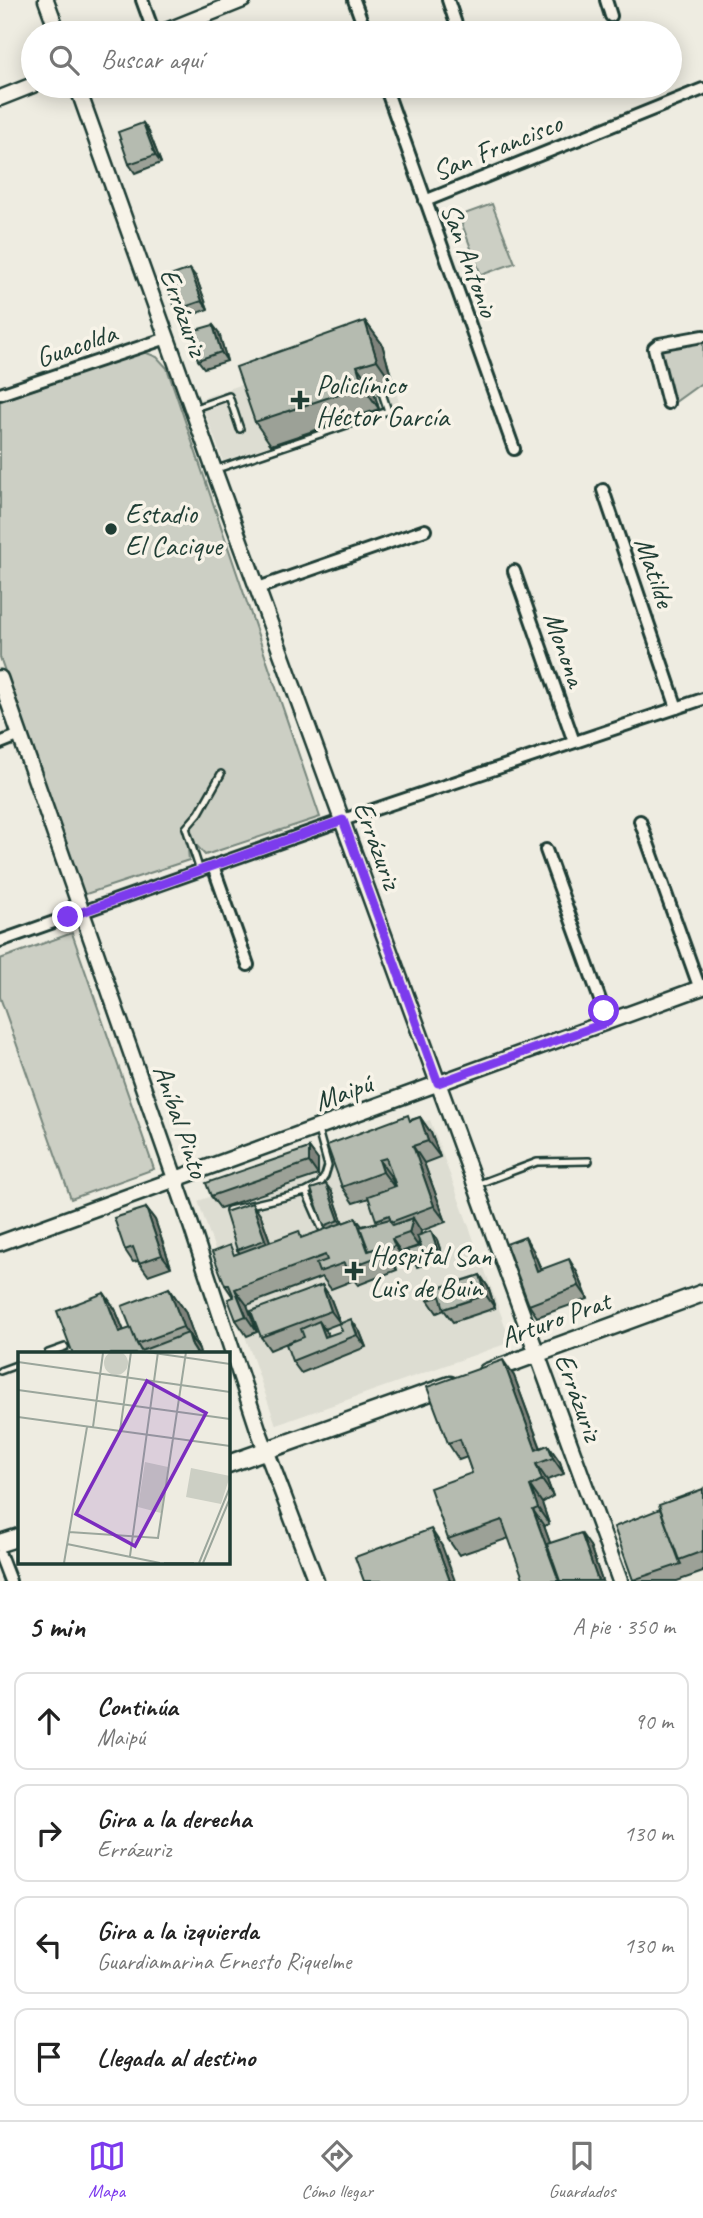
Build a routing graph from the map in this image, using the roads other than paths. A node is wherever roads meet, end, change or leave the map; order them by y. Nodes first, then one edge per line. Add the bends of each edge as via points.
1 (46, 0) edge
2 (142, 0) edge
3 (243, 0) edge
4 (354, 0) edge
5 (448, 0) edge
6 (606, 0) edge
7 (611, 16) dead end
8 (54, 21) edge
9 (150, 21) edge
10 (191, 21) edge
11 (362, 21) edge
12 (455, 21) edge
13 (703, 89) edge
14 (21, 90) edge
15 (682, 97) edge
16 (81, 98) edge
17 (389, 98) edge
18 (681, 98) edge
19 (0, 99) edge
20 (425, 201) junction
21 (703, 336) edge
22 (167, 338) junction
23 (381, 390) dead end
24 (0, 394) edge
25 (668, 403) dead end
26 (192, 409) junction
27 (240, 429) dead end
28 (513, 449) dead end
29 (214, 470) junction
30 (603, 490) dead end
31 (425, 530) dead end
32 (514, 571) dead end
33 (258, 589) junction
34 (0, 678) edge
35 (703, 699) edge
36 (677, 708) junction
37 (20, 736) junction
38 (574, 742) junction
39 (0, 743) edge
40 (221, 774) dead end
41 (343, 820) junction
42 (640, 821) dead end
43 (546, 850) dead end
44 (213, 866) junction
45 (200, 870) junction
46 (82, 912) junction
47 (0, 941) edge
48 (248, 965) dead end
49 (701, 988) edge
50 (608, 1022) junction
51 (438, 1083) junction
52 (317, 1127) junction
53 (589, 1161) dead end
54 (175, 1179) junction
55 (475, 1185) junction
56 (306, 1192) junction
57 (229, 1210) edge
58 (324, 1233) edge
59 (0, 1243) edge
60 (703, 1293) edge
61 (65, 1347) edge
62 (51, 1352) edge
63 (537, 1354) junction
64 (18, 1364) edge
65 (0, 1371) edge
66 (266, 1450) junction
67 (229, 1464) edge
68 (18, 1537) edge
69 (0, 1543) edge
70 (0, 1555) edge
71 (10, 1581) edge
72 (316, 1581) edge
73 (620, 1581) edge

1 - 8 street
2 - 9 street
3 - 10 street
4 - 11 street
5 - 12 street
6 - 7 street
13 - 15 street, San Francisco
14 - 19 street
16 - 22 street, Errázuriz
17 - 20 street, San Antonio
18 - 20 street, San Francisco
20 - 28 street, San Antonio
21 - 25 street via 654,348
22 - 24 street, Guacolda
22 - 26 street, Errázuriz
23 - 29 lane via 388,411
26 - 27 lane via 229,397
26 - 29 street, Errázuriz
29 - 33 street, Errázuriz
30 - 36 street, Matilde
31 - 33 street
32 - 38 street, Monona
33 - 41 street, Errázuriz
34 - 37 street, Aníbal Pinto
35 - 36 street
36 - 38 street
37 - 39 street
37 - 46 street, Aníbal Pinto
38 - 41 street
40 - 45 lane via 186,828
41 - 44 street
41 - 51 street, Errázuriz
42 - 49 street
43 - 50 street
44 - 45 street
44 - 48 street
45 - 46 street
46 - 47 street
46 - 54 street, Aníbal Pinto
49 - 50 street, Maipú
50 - 51 street, Maipú
51 - 52 street, Maipú
51 - 55 street, Errázuriz
52 - 54 street, Maipú
52 - 56 lane via 327,1171 319,1185
53 - 55 lane via 537,1162
54 - 59 street, Maipú
54 - 66 street, Aníbal Pinto
55 - 63 street, Errázuriz
56 - 57 lane
56 - 58 lane
60 - 63 main road, Arturo Prat
61 - 62 lane
63 - 66 main road, Arturo Prat
63 - 73 street, Errázuriz
64 - 65 lane
66 - 67 main road, Arturo Prat
66 - 72 street, Aníbal Pinto
68 - 69 main road
70 - 71 street

